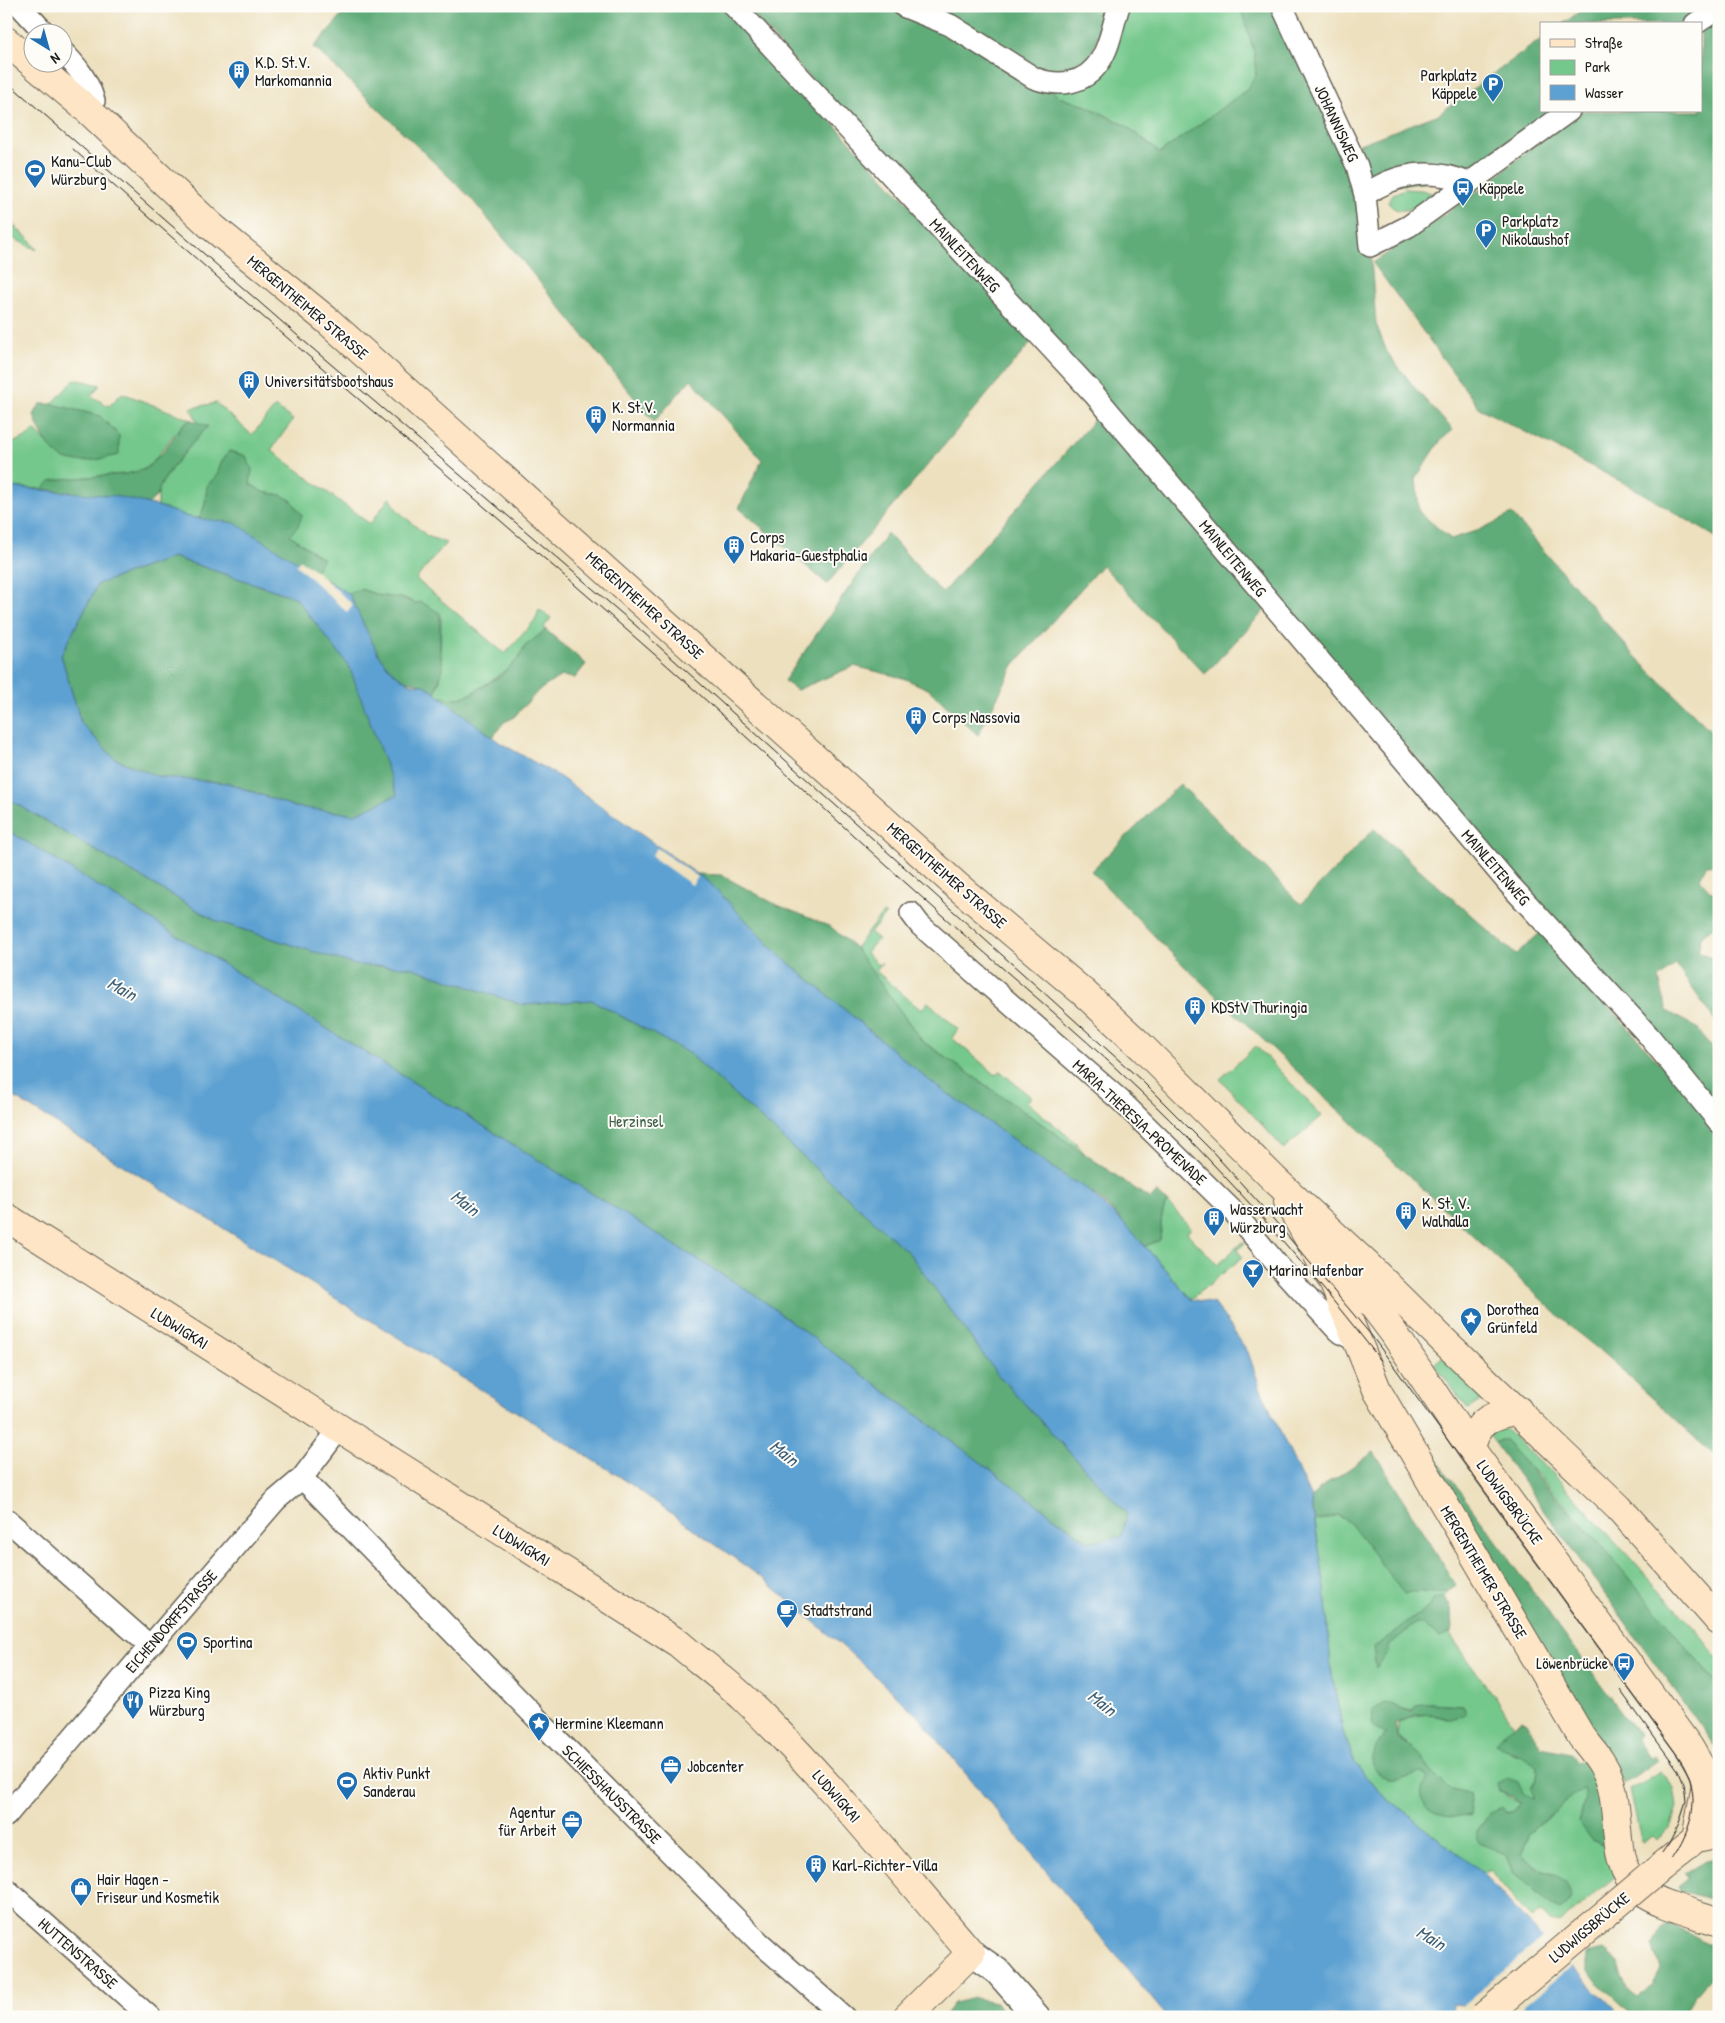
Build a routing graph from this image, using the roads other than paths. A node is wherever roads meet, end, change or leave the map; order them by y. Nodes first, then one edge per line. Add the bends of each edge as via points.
1 (20, 6) edge
2 (734, 6) edge
3 (903, 6) edge
4 (1119, 6) edge
5 (1282, 6) edge
6 (1719, 8) edge
7 (35, 22) edge
8 (1698, 22) edge
9 (6, 41) edge
10 (72, 61) edge
11 (88, 110) junction
12 (1568, 112) edge
13 (1468, 183) junction
14 (1365, 195) junction
15 (912, 912) dead end
16 (1719, 1122) edge
17 (1274, 1179) junction
18 (6, 1217) edge
19 (1393, 1332) junction
20 (1358, 1342) junction
21 (1446, 1343) junction
22 (1518, 1410) junction
23 (339, 1429) junction
24 (1471, 1449) junction
25 (302, 1478) junction
26 (6, 1519) edge
27 (1719, 1620) edge
28 (150, 1646) junction
29 (6, 1816) edge
30 (1708, 1837) edge
31 (6, 1889) edge
32 (1719, 1922) edge
33 (971, 1953) junction
34 (150, 2017) edge
35 (844, 2017) edge
36 (907, 2017) edge
37 (1037, 2017) edge
38 (1482, 2017) edge

1 - 7 street
2 - 16 street, MAINLEITENWEG via 1094,394 1503,877 1648,1035
3 - 4 street via 950,25 1034,78 1060,84 1081,78 1100,61
5 - 14 street, JOHANNISWEG via 1357,166
6 - 8 street
9 - 11 main road, MERGENTHEIMER STRASSE
10 - 11 street via 90,88 94,101
11 - 17 main road, MERGENTHEIMER STRASSE via 210,225 328,321 956,885 1084,993
12 - 13 street
13 - 14 street via 1452,177 1422,174 1387,182
13 - 14 street, JOHANNISWEG via 1409,226 1370,246
15 - 20 street, MARIA-THERESIA-PROMENADE via 920,925 1121,1101 1232,1210 1338,1331
17 - 19 main road, LUDWIGSBRÜCKE
17 - 20 main road, MERGENTHEIMER STRASSE via 1334,1284
17 - 21 main road, MERGENTHEIMER STRASSE
18 - 23 main road, LUDWIGKAI
19 - 20 main road
19 - 21 main road via 1420,1335
19 - 24 main road, LUDWIGSBRÜCKE
20 - 32 main road, MERGENTHEIMER STRASSE via 1378,1392 1581,1736 1603,1765 1614,1798 1621,1858 1627,1875 1650,1897
21 - 22 main road, MERGENTHEIMER STRASSE
22 - 24 main road via 1486,1420 1474,1436
22 - 27 main road, MERGENTHEIMER STRASSE via 1619,1508
23 - 25 street, EICHENDORFFSTRASSE
23 - 33 main road, LUDWIGKAI via 678,1643 744,1698 803,1758
24 - 30 main road, LUDWIGSBRÜCKE via 1689,1747 1703,1771 1706,1784
25 - 28 street, EICHENDORFFSTRASSE via 276,1500
25 - 35 street, SCHIESSHAUSSTRASSE via 759,1942
26 - 28 street
28 - 29 street, EICHENDORFFSTRASSE
30 - 38 main road, LUDWIGSBRÜCKE, bridge via 1661,1867
31 - 34 street, HUTTENSTRASSE
33 - 36 main road
33 - 37 street via 997,1971

